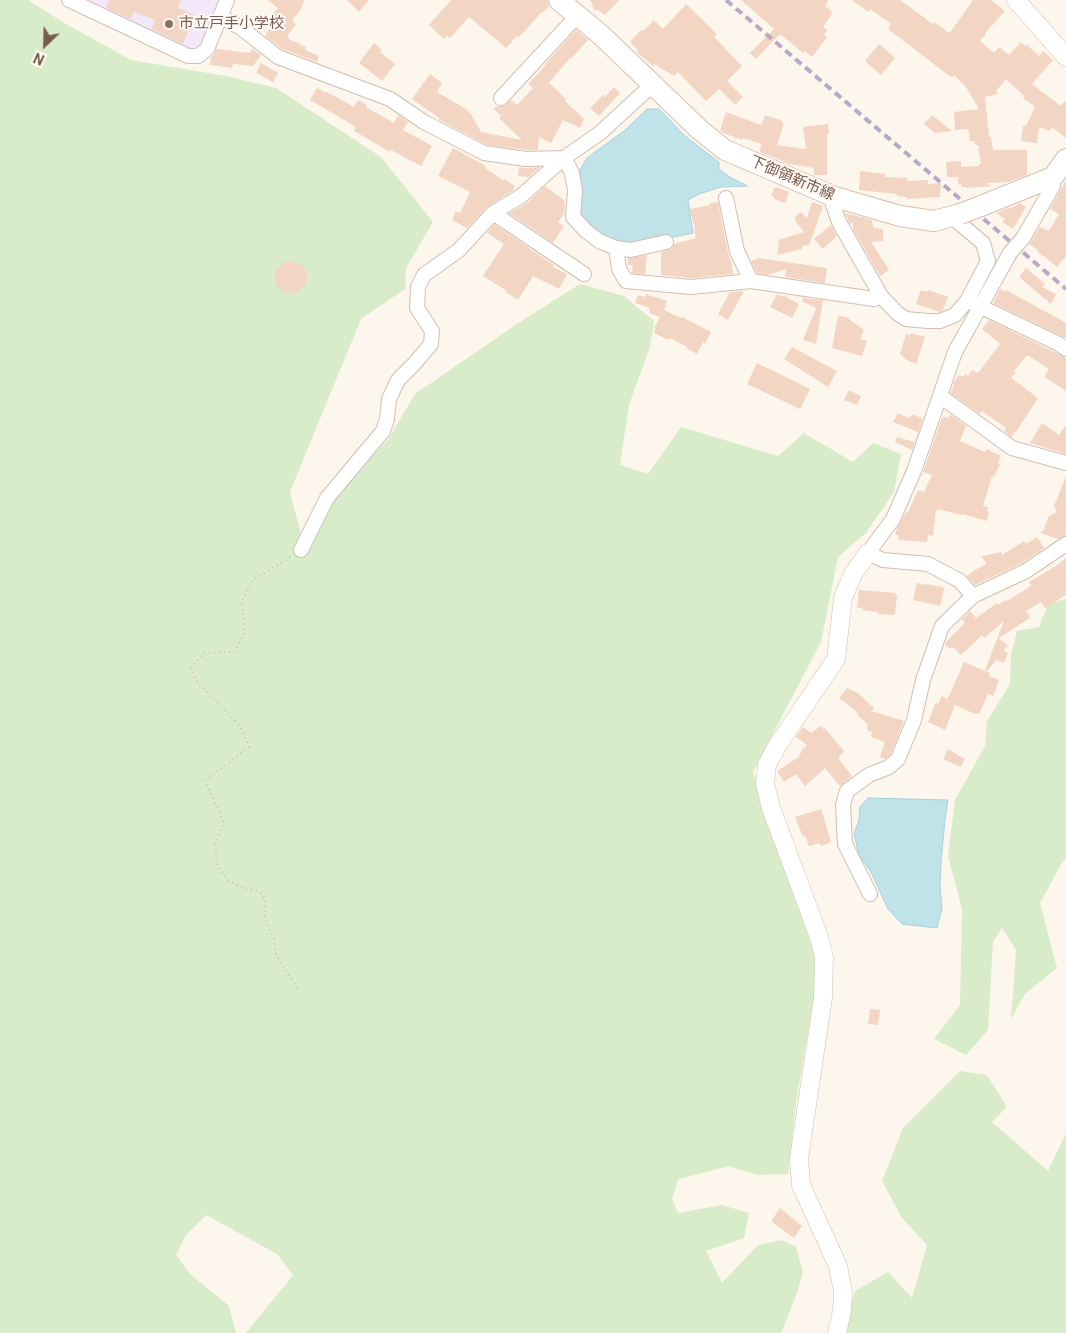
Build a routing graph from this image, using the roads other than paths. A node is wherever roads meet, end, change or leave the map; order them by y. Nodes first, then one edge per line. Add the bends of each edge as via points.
1 (68, 0) edge
2 (227, 0) edge
3 (559, 0) edge
4 (1016, 0) edge
5 (220, 16) junction
6 (577, 16) junction
7 (1066, 57) edge
8 (652, 85) junction
9 (501, 98) dead end
10 (564, 158) junction
11 (1066, 159) edge
12 (1060, 180) edge
13 (834, 197) junction
14 (726, 198) dead end
15 (493, 213) junction
16 (958, 215) junction
17 (666, 242) dead end
18 (616, 248) junction
19 (584, 274) dead end
20 (751, 281) junction
21 (881, 296) junction
22 (974, 304) junction
23 (1066, 349) edge
24 (940, 396) junction
25 (1066, 463) edge
26 (1066, 544) edge
27 (301, 550) road end
28 (868, 552) junction
29 (973, 596) junction
30 (870, 894) dead end
31 (838, 1333) edge

1 - 5 street via 188,56 198,56 207,49
2 - 5 street
3 - 6 main road, 下御領新市線
4 - 7 street
5 - 10 street via 278,57 390,99 424,122 484,153 526,159
6 - 8 main road, 下御領新市線
6 - 9 street
8 - 10 street via 600,133
8 - 13 main road, 下御領新市線 via 725,150
10 - 15 street via 521,196
10 - 18 street via 572,173 573,216 599,241
11 - 12 main road
12 - 16 main road, 下御領新市線, bridge
12 - 22 street, bridge via 1053,186 1023,238
13 - 16 main road, 下御領新市線 via 900,216 934,221
13 - 21 street via 833,205 839,222
14 - 20 street via 737,251
15 - 19 street
15 - 27 street via 459,250 424,275 418,286 417,308 432,331 431,344 398,380 389,399 382,431 327,498
16 - 22 street via 958,222 983,243 988,261
17 - 18 street via 631,250
18 - 20 street via 619,269 626,281 691,287
20 - 21 street via 874,299
21 - 22 street via 906,319 928,321 940,321
22 - 23 street
22 - 24 street
24 - 25 street via 1012,448
24 - 28 street via 894,519
26 - 29 street via 1026,571
28 - 29 street via 883,560 928,564 960,581
28 - 31 street via 853,574 843,598 836,659 777,746 767,765 765,784 771,808 820,936 824,957 823,998 799,1158 801,1185 838,1266 843,1292
29 - 30 street via 942,626 923,680 914,720 898,759 889,767 869,774 847,791 843,805 845,844

